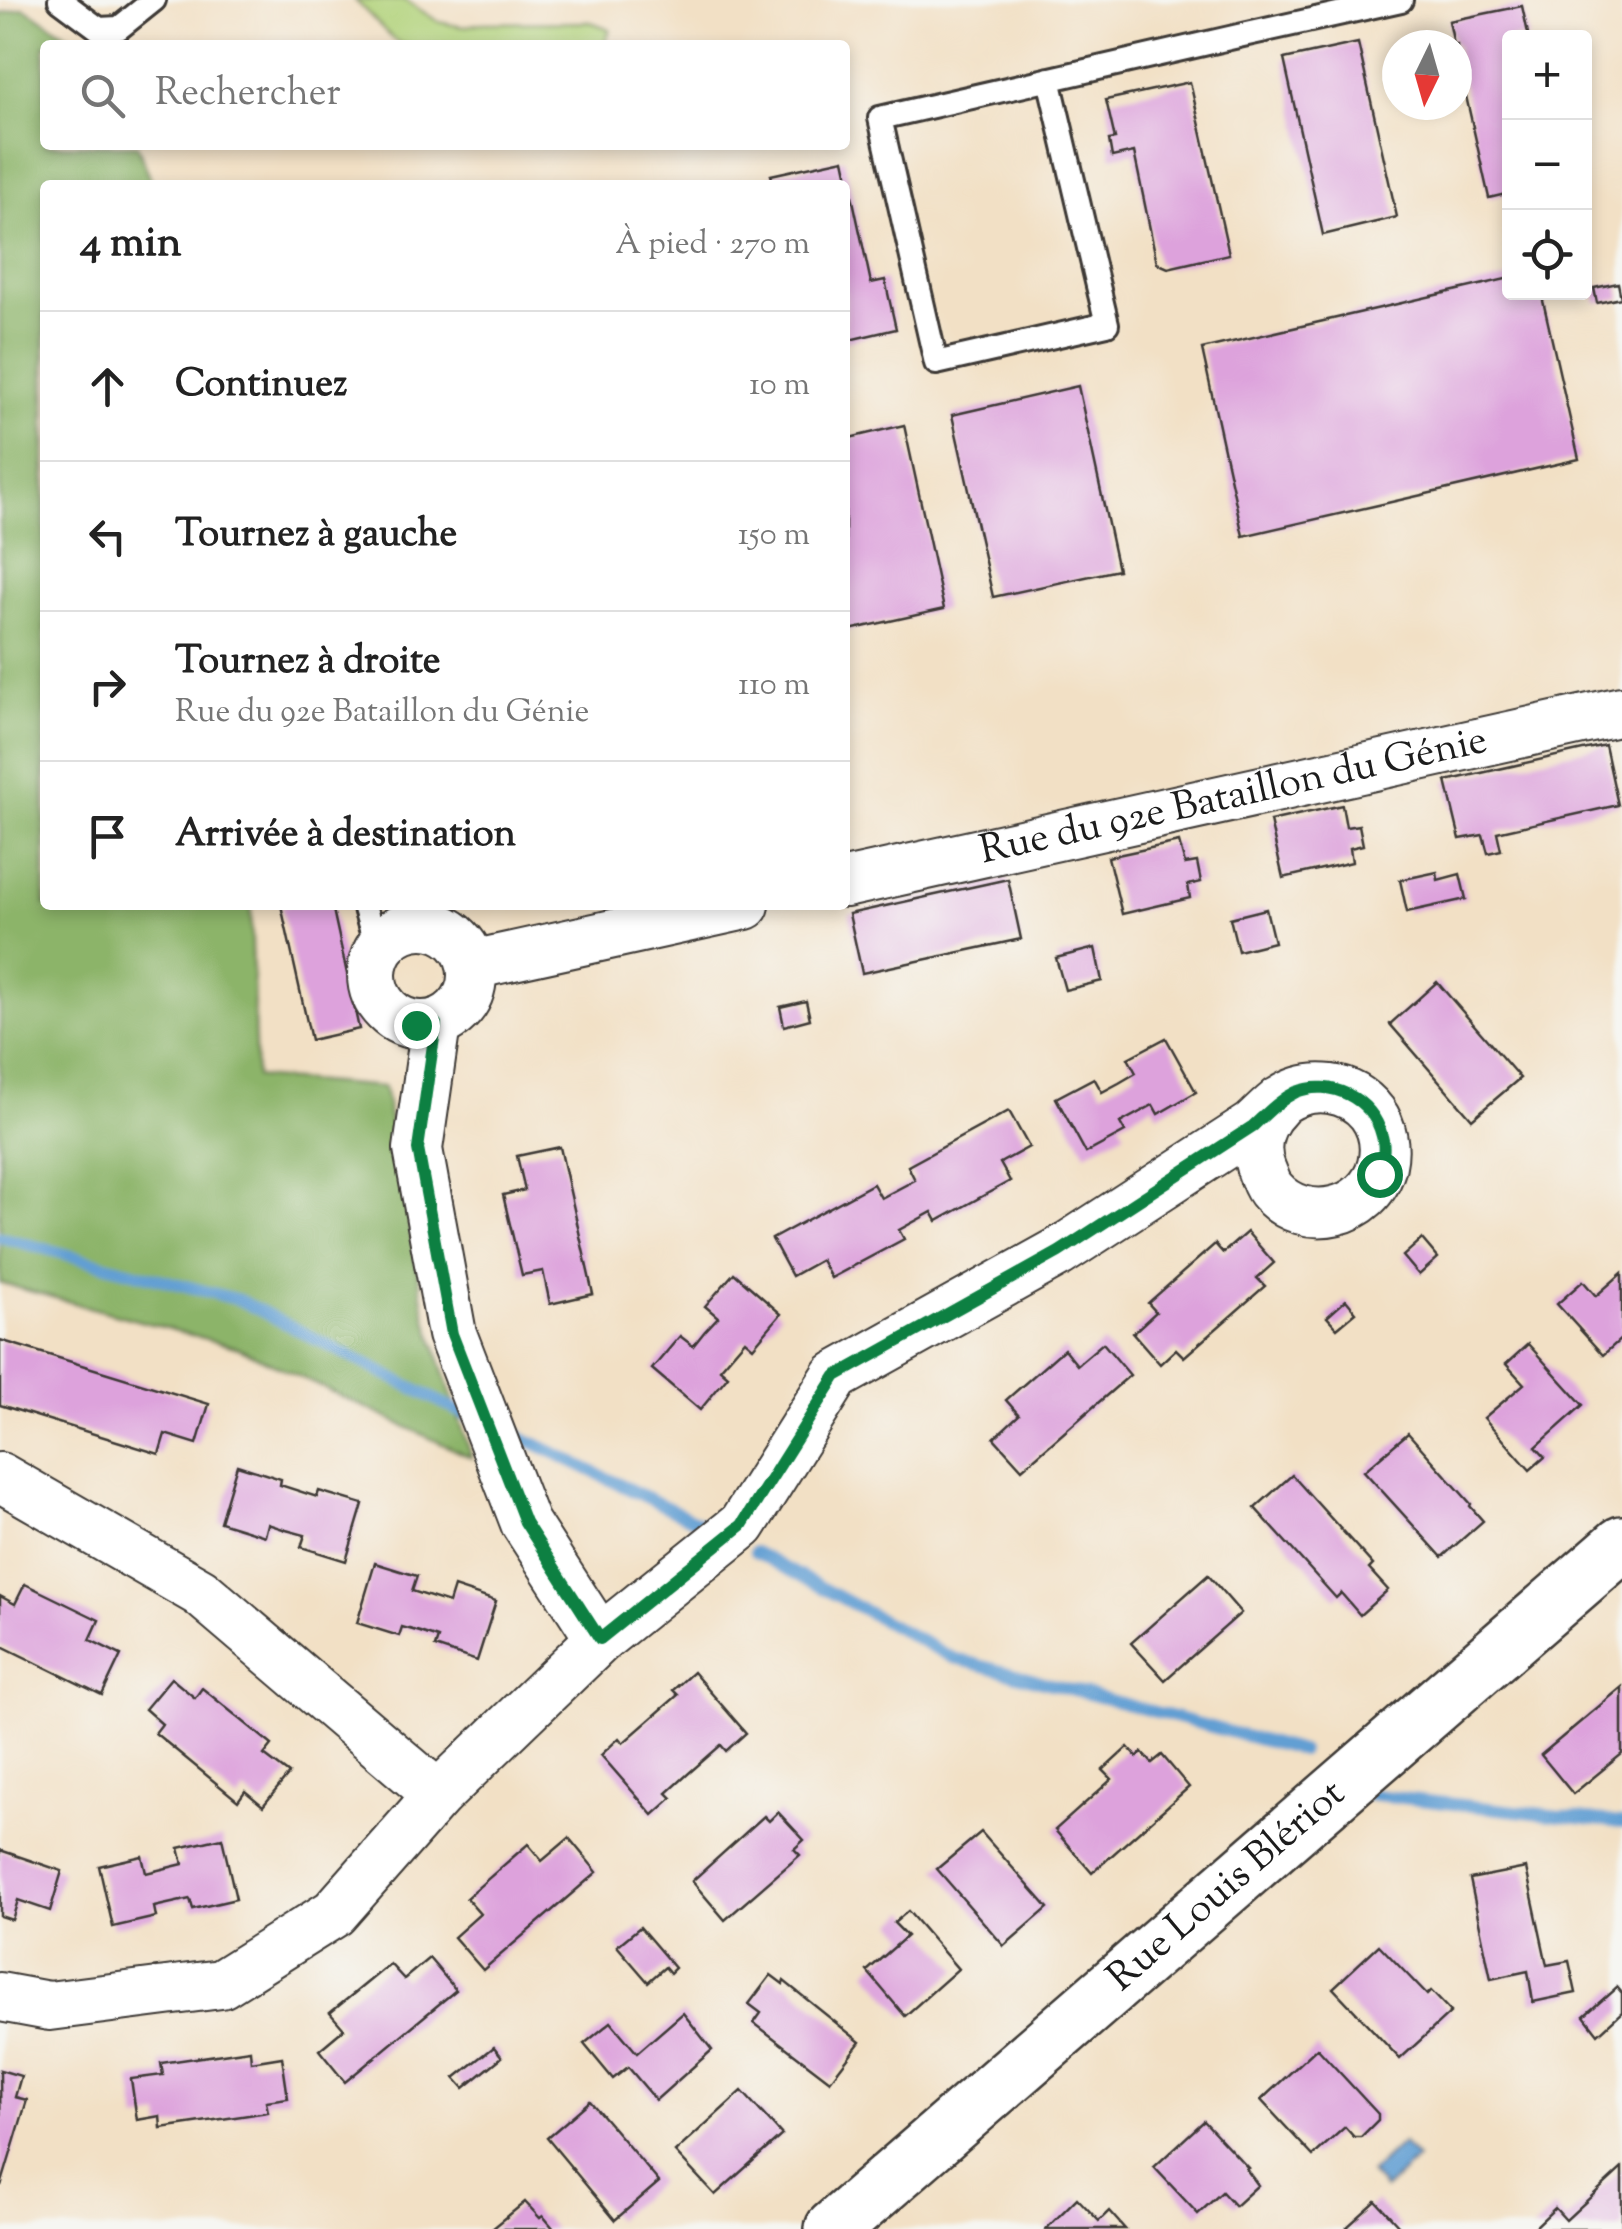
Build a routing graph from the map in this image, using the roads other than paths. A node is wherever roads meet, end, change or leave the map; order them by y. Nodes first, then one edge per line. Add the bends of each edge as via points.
1 (60, 0) edge
2 (154, 0) edge
3 (1401, 0) edge
4 (1049, 79) junction
5 (1622, 711) edge
6 (850, 882) edge
7 (365, 910) edge
8 (723, 910) edge
9 (377, 950) junction
10 (472, 966) junction
11 (436, 1024) junction
12 (1280, 1101) dead end
13 (0, 1477) edge
14 (1622, 1544) edge
15 (600, 1639) junction
16 (438, 1795) junction
17 (0, 1997) edge
18 (833, 2229) edge

1 - 2 lane via 99,29 119,28
3 - 4 lane
4 - 4 lane via 1107,324 936,363 880,118
5 - 6 street, Rue du 92e Bataillon du Génie
7 - 9 lane
8 - 10 street
9 - 10 street via 398,930 426,924 448,931
9 - 11 street via 372,982 383,1006 406,1022
10 - 11 street via 465,1002
11 - 15 street via 418,1149 452,1334 525,1522
12 - 15 street via 1253,1126 1059,1252 836,1376 742,1525
13 - 16 street via 200,1592
14 - 18 street, Rue Louis Blériot
15 - 16 street
16 - 17 street via 334,1913 222,1984 49,2006

